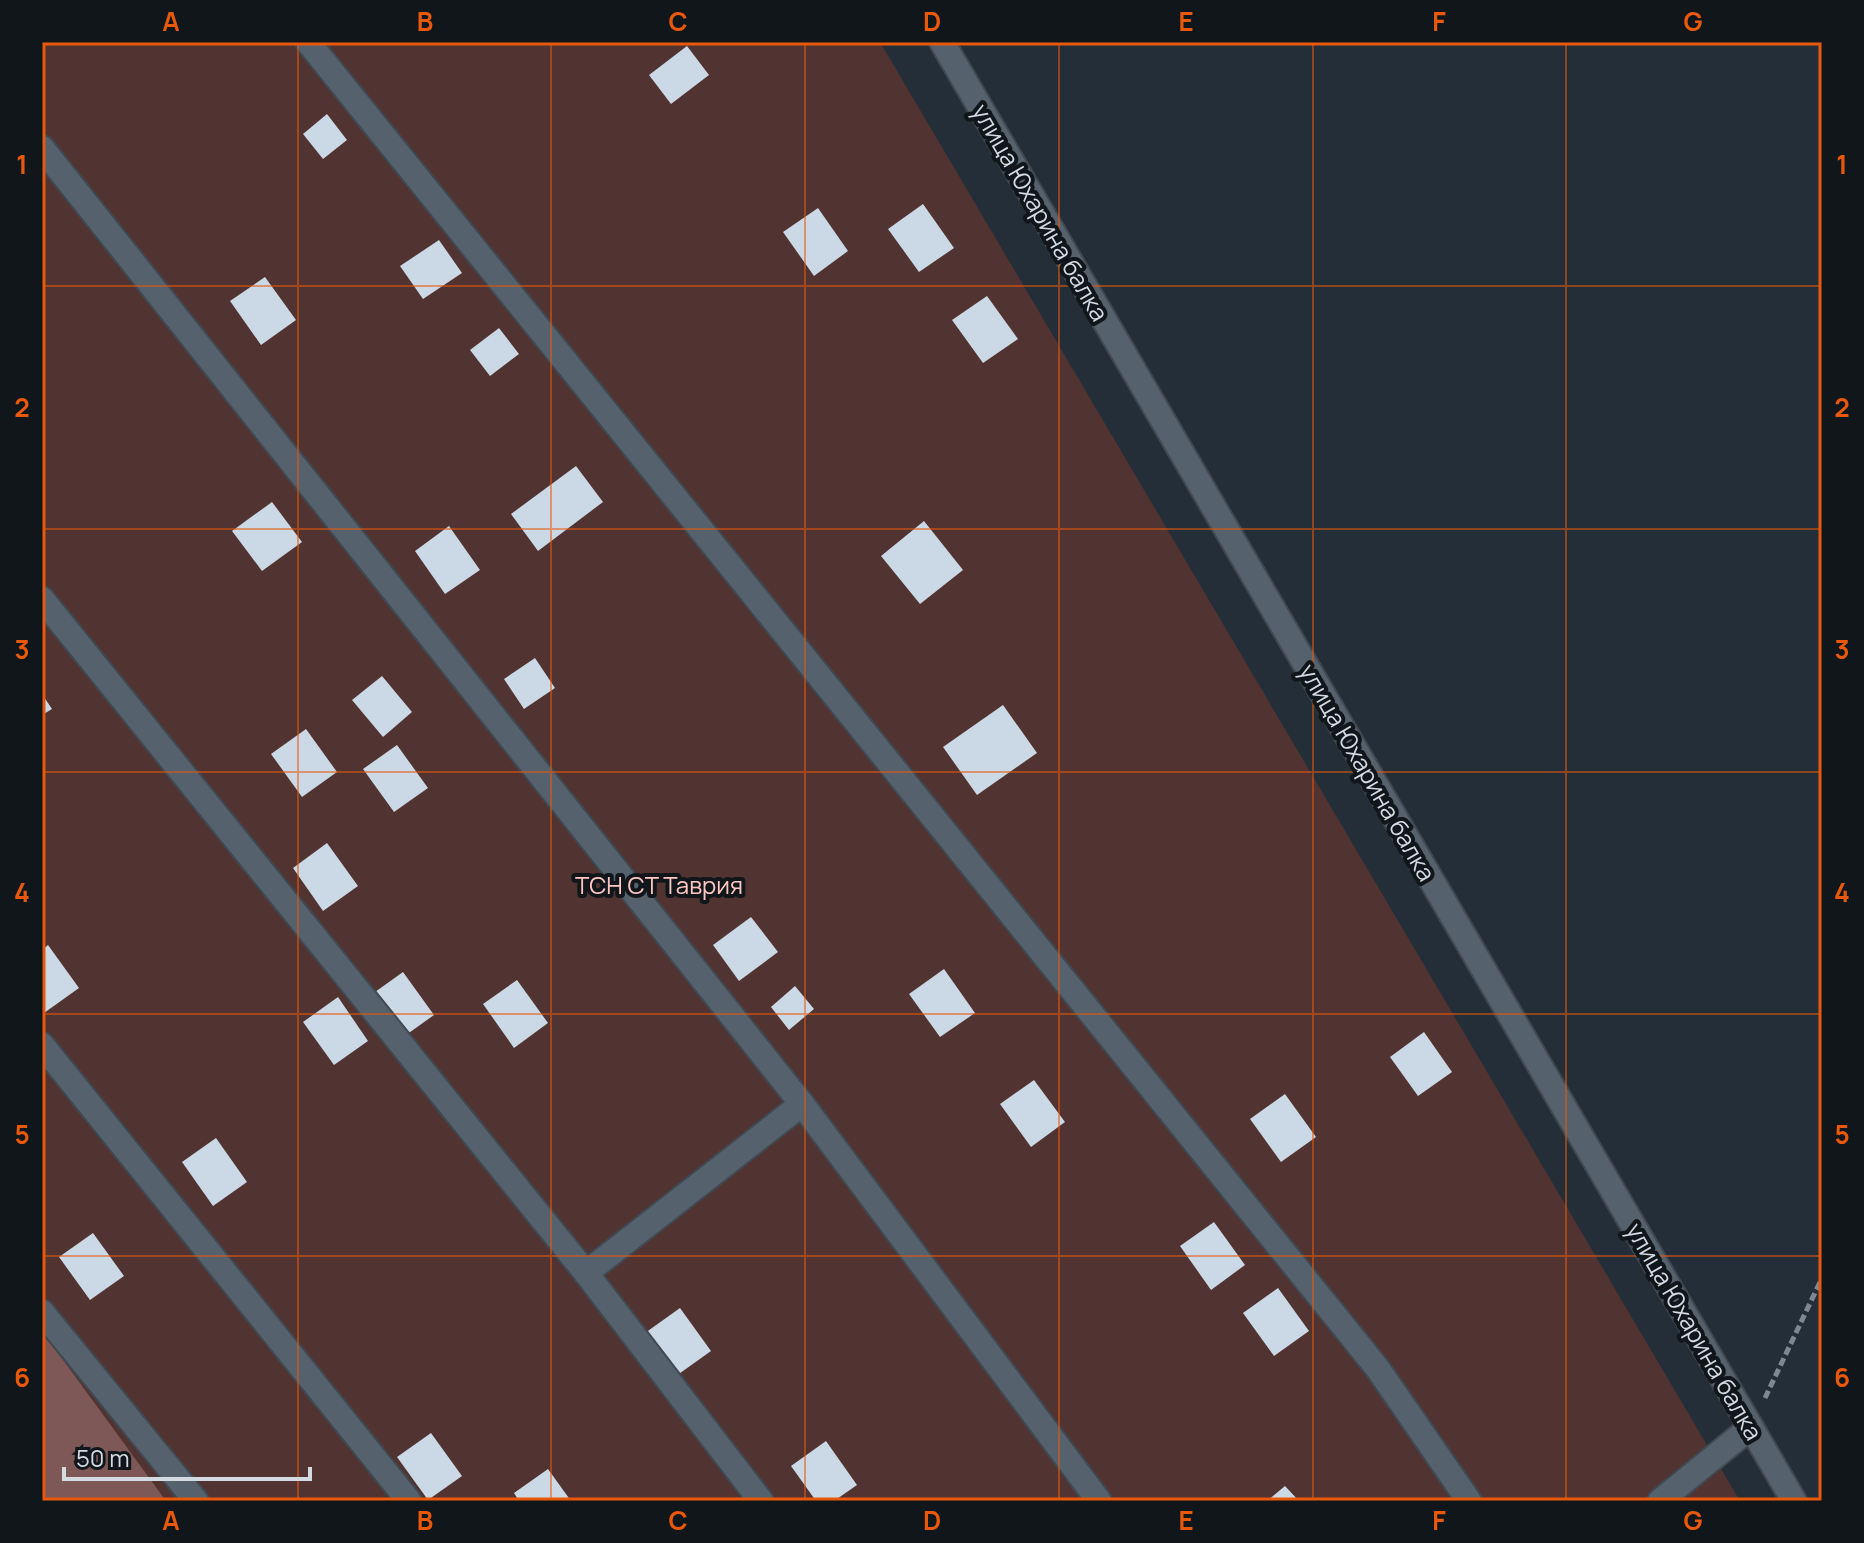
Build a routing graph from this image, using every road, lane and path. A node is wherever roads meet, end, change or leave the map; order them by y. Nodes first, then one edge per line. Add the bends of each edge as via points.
1 (308, 42) edge
2 (942, 42) edge
3 (42, 148) edge
4 (42, 599) edge
5 (42, 1045) edge
6 (802, 1104) junction
7 (586, 1273) junction
8 (1822, 1278) edge
9 (42, 1312) edge
10 (1751, 1427) junction
11 (196, 1501) edge
12 (409, 1501) edge
13 (761, 1501) edge
14 (1099, 1501) edge
15 (1469, 1501) edge
16 (1660, 1501) edge
17 (1794, 1501) edge

1 - 15 street via 1378,1369
2 - 10 street, улица Юхарина балка
3 - 6 street
4 - 7 street
5 - 12 street
6 - 7 street
6 - 14 street
7 - 13 street
8 - 10 path
9 - 11 street
10 - 16 street
10 - 17 street, улица Юхарина балка

